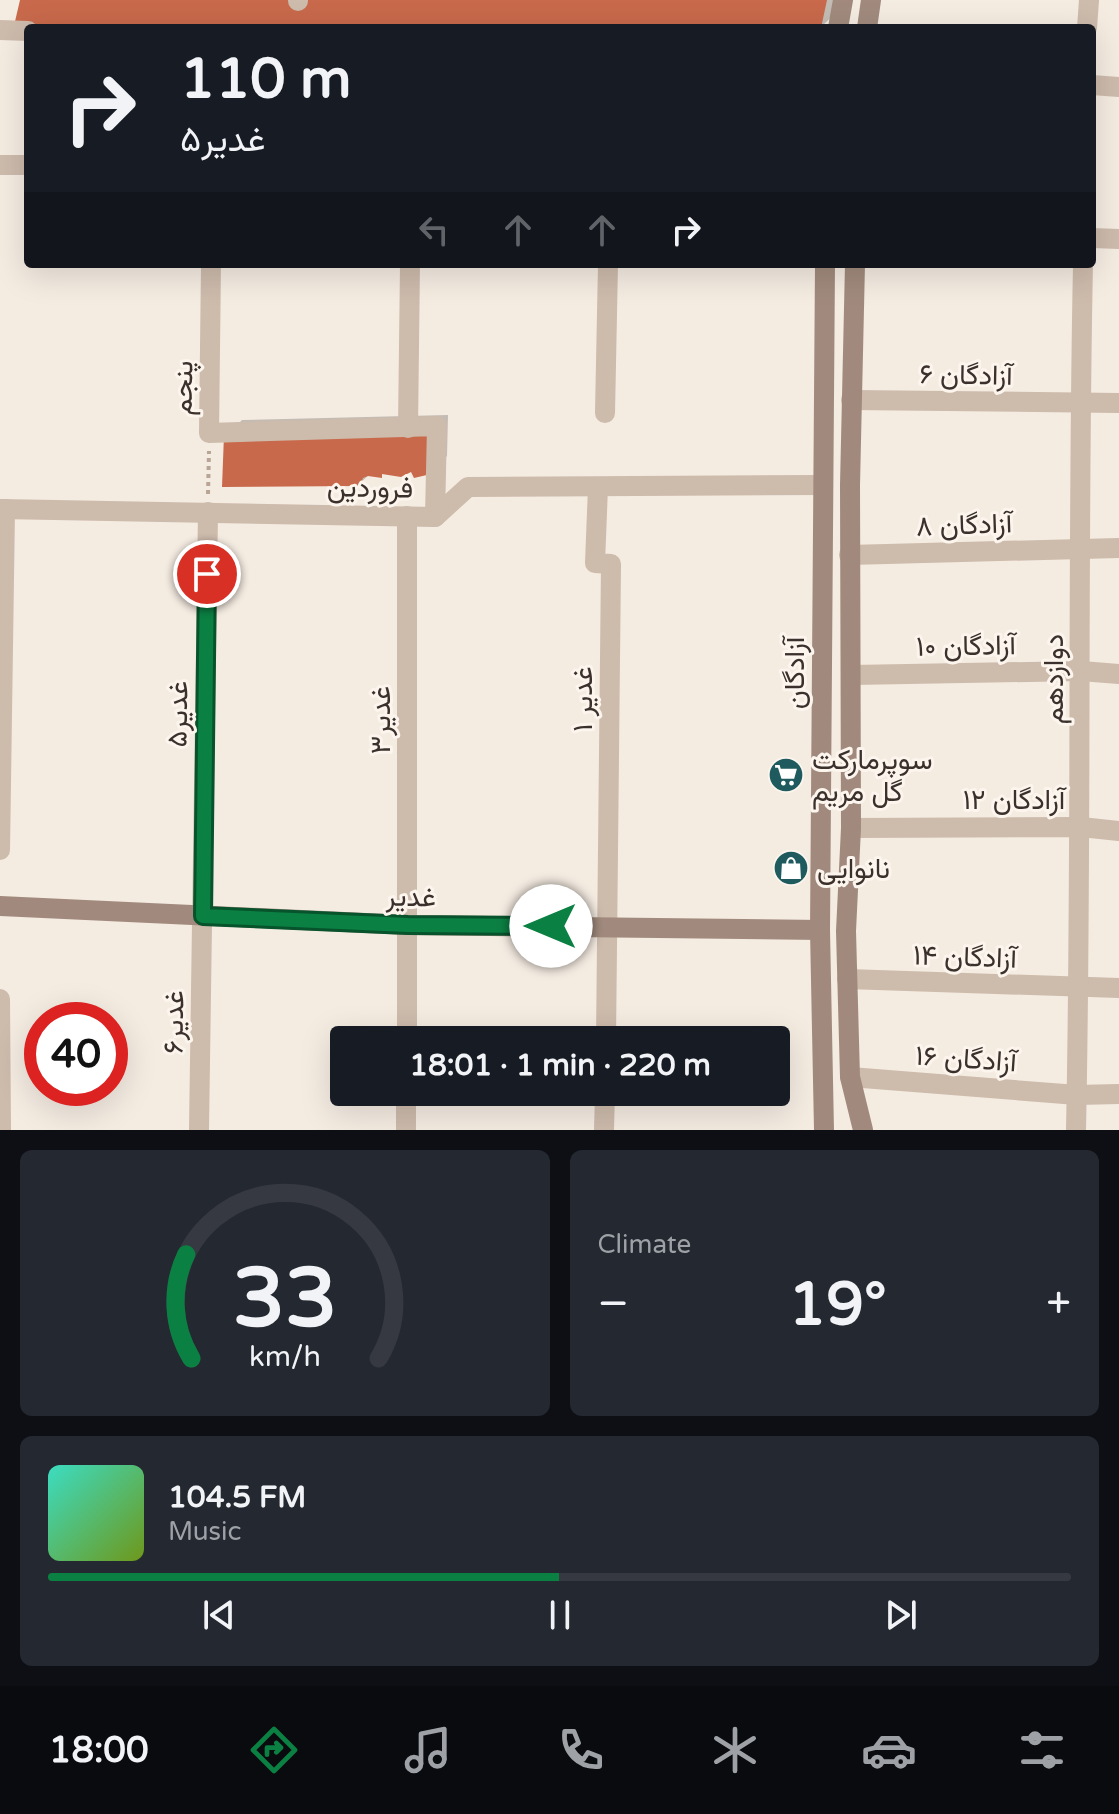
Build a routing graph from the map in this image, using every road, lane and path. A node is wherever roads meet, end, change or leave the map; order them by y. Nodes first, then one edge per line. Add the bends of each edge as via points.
1 (843, 0) edge
2 (871, 0) edge
3 (1089, 0) edge
4 (839, 24) edge
5 (868, 24) edge
6 (1087, 24) edge
7 (0, 30) edge
8 (24, 31) edge
9 (1096, 85) edge
10 (1119, 87) edge
11 (0, 165) edge
12 (24, 165) edge
13 (1096, 238) edge
14 (1119, 239) edge
15 (211, 268) edge
16 (410, 268) edge
17 (608, 268) edge
18 (825, 268) edge
19 (855, 268) edge
20 (1083, 268) edge
21 (851, 400) junction
22 (1080, 403) junction
23 (1119, 403) edge
24 (605, 413) dead end
25 (408, 428) junction
26 (209, 433) junction
27 (823, 485) junction
28 (598, 487) junction
29 (2, 509) edge
30 (208, 512) junction
31 (407, 516) junction
32 (435, 517) junction
33 (1081, 548) junction
34 (1119, 548) edge
35 (849, 555) junction
36 (1081, 671) junction
37 (1119, 674) edge
38 (852, 675) junction
39 (1081, 827) junction
40 (851, 828) junction
41 (1119, 831) edge
42 (0, 850) edge
43 (0, 906) edge
44 (203, 916) junction
45 (408, 925) junction
46 (608, 926) junction
47 (820, 930) junction
48 (847, 979) junction
49 (1079, 988) junction
50 (1119, 988) edge
51 (0, 999) edge
52 (407, 1026) edge
53 (606, 1026) edge
54 (850, 1077) junction
55 (1119, 1094) edge
56 (1077, 1095) junction
57 (406, 1106) edge
58 (605, 1106) edge
59 (1, 1130) edge
60 (199, 1130) edge
61 (406, 1130) edge
62 (604, 1130) edge
63 (824, 1130) edge
64 (863, 1130) edge
65 (1076, 1130) edge

1 - 4 main road
2 - 5 main road
3 - 6 street
7 - 8 street
9 - 10 street
11 - 12 street
13 - 14 street
15 - 26 street, پنجم
16 - 25 street
17 - 24 street
18 - 27 main road, آزادگان
19 - 21 main road, آزادگان
20 - 22 street, دوازدهم
21 - 22 street, آزادگان ۶
21 - 35 main road, آزادگان
22 - 23 street, آزادگان ۶
22 - 33 street, دوازدهم
25 - 26 street
25 - 32 street via 437,426
26 - 30 path, پنجم
27 - 28 street, فروردین
27 - 47 main road, آزادگان
28 - 32 street, فروردین via 468,487
28 - 46 street, غدیر ۱ via 595,563 611,564
29 - 30 street, فروردین
29 - 42 street
30 - 31 street, فروردین
30 - 44 street, غدیر۵
31 - 32 street, فروردین
31 - 45 street, غدیر۳
33 - 34 street, آزادگان ۸
33 - 35 street, آزادگان ۸
33 - 36 street, دوازدهم
35 - 38 main road, آزادگان
36 - 37 street, آزادگان ۱۰
36 - 38 street, آزادگان ۱۰
36 - 39 street, دوازدهم
38 - 40 main road, آزادگان
39 - 40 street, آزادگان ۱۲
39 - 41 street, آزادگان ۱۲
39 - 49 street, دوازدهم
40 - 48 main road, آزادگان
43 - 44 main road, غدیر
44 - 45 main road, غدیر
44 - 60 street, غدیر۶
45 - 46 main road, غدیر
45 - 52 street, غدیر۳
46 - 47 main road, غدیر
46 - 53 street
47 - 63 main road, آزادگان
48 - 49 street, آزادگان ۱۴
48 - 54 main road, آزادگان
49 - 50 street, آزادگان ۱۴
49 - 56 street, دوازدهم
51 - 59 street
54 - 56 street, آزادگان ۱۶
54 - 64 main road, آزادگان
55 - 56 street, آزادگان ۱۶
56 - 65 street, دوازدهم
57 - 61 street
58 - 62 street

